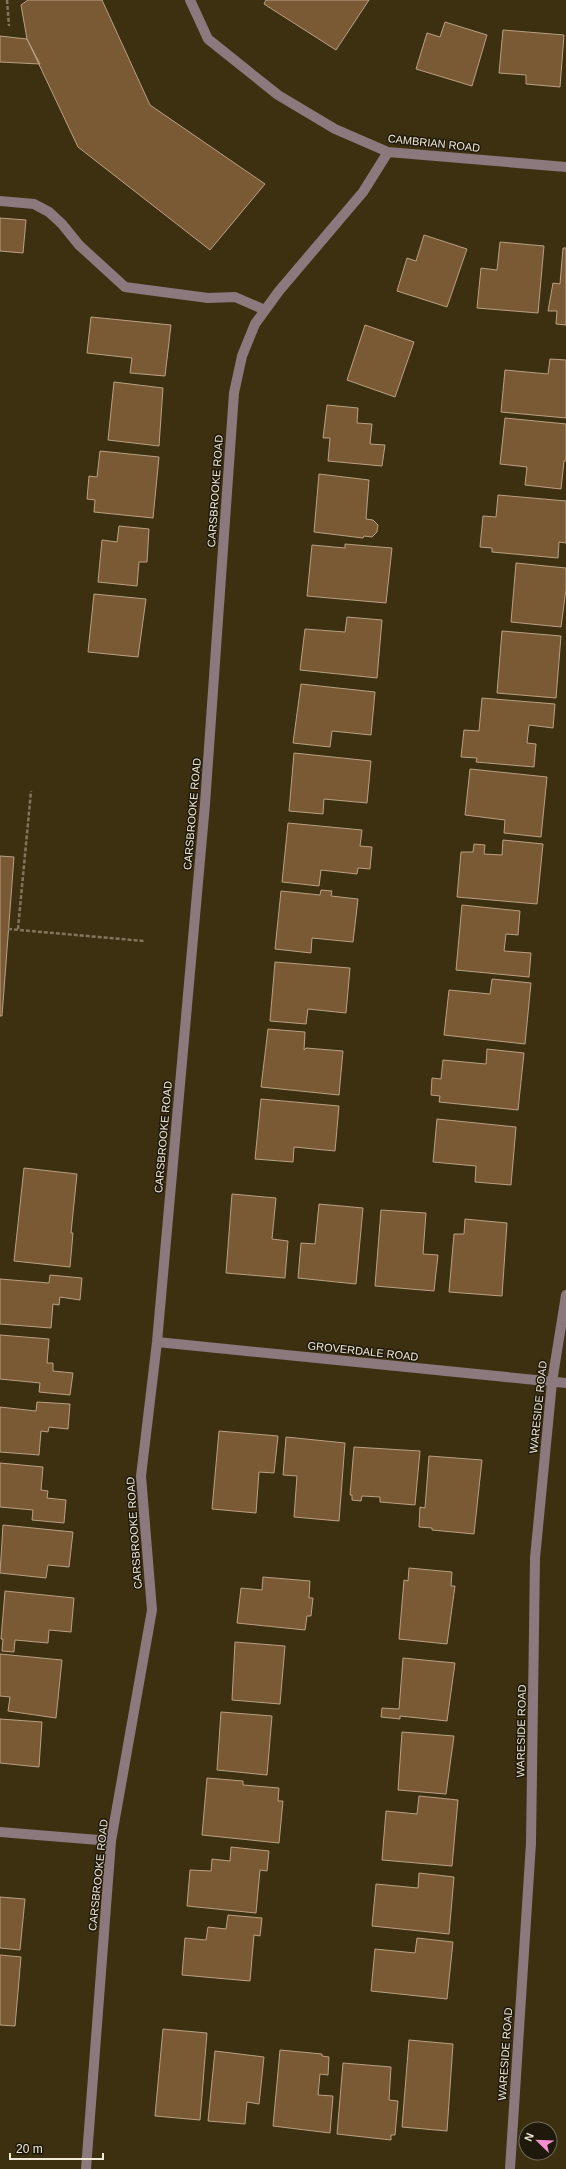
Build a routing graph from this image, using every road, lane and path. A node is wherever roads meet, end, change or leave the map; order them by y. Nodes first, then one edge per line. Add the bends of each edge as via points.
1 (7, 0) edge
2 (190, 0) edge
3 (9, 26) dead end
4 (388, 152) junction
5 (566, 167) edge
6 (0, 201) edge
7 (265, 310) junction
8 (31, 791) dead end
9 (8, 929) dead end
10 (18, 930) junction
11 (144, 941) dead end
12 (566, 1295) edge
13 (157, 1342) junction
14 (552, 1382) junction
15 (566, 1383) edge
16 (0, 1832) edge
17 (111, 1841) junction
18 (86, 2169) edge
19 (510, 2169) edge

1 - 3 path
2 - 4 street, CAMBRIAN ROAD via 208,39 278,96 334,129
4 - 5 street, CAMBRIAN ROAD
4 - 7 street, CARSBROOKE ROAD via 364,192
6 - 7 street via 34,204 49,212 79,245 125,287 208,298 235,297
7 - 13 street, CARSBROOKE ROAD via 255,324 242,356 234,393 205,804
8 - 10 path
9 - 10 path
10 - 11 path
12 - 14 street, WARESIDE ROAD
13 - 14 street, GROVERDALE ROAD
13 - 17 street, CARSBROOKE ROAD via 141,1476 152,1610
14 - 15 street, GROVERDALE ROAD
14 - 19 street, WARESIDE ROAD via 536,1558 531,1843
16 - 17 street
17 - 18 street, CARSBROOKE ROAD

